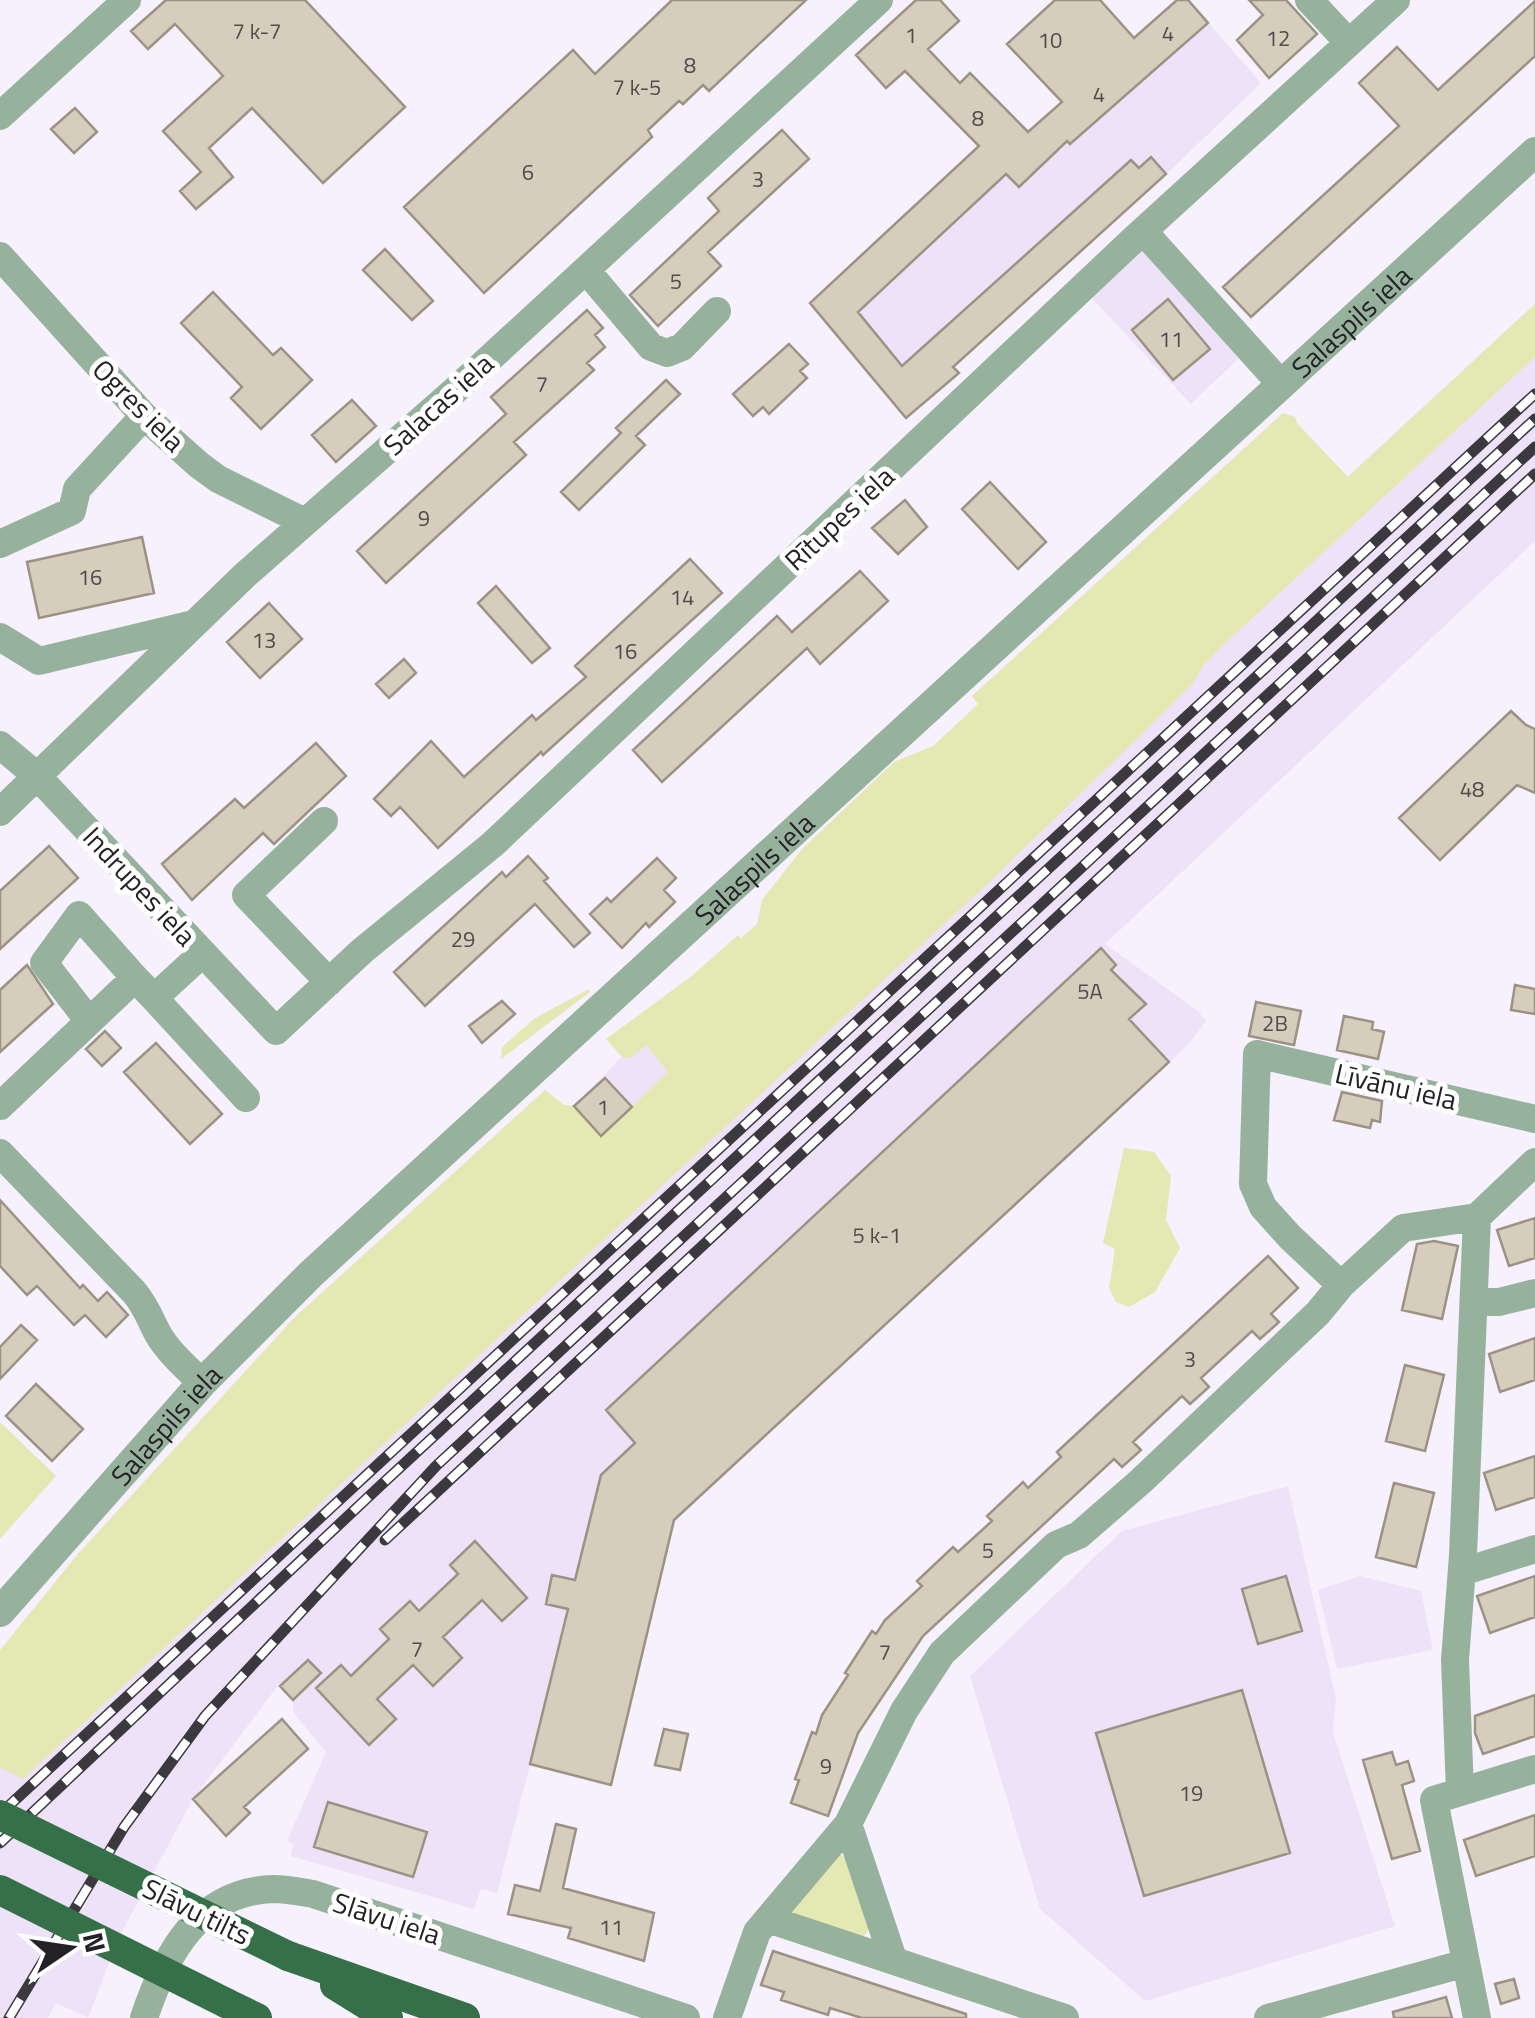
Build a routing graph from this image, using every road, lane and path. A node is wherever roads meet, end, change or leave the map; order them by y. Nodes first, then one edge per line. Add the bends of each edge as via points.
1 (127, 0) edge
2 (879, 0) edge
3 (1309, 0) edge
4 (1396, 0) edge
5 (1349, 43) junction
6 (0, 116) edge
7 (1535, 152) edge
8 (1143, 231) junction
9 (0, 256) edge
10 (586, 270) junction
11 (717, 311) dead end
12 (1282, 384) junction
13 (144, 416) junction
14 (305, 522) junction
15 (0, 544) edge
16 (196, 623) junction
17 (0, 637) edge
18 (0, 744) edge
19 (37, 776) junction
20 (0, 812) edge
21 (324, 821) dead end
22 (203, 953) junction
23 (329, 982) junction
24 (145, 988) junction
25 (89, 1020) junction
26 (276, 1031) joint
27 (246, 1098) dead end
28 (0, 1106) edge
29 (1535, 1120) edge
30 (0, 1153) edge
31 (1535, 1162) edge
32 (1477, 1217) junction
33 (1341, 1284) junction
34 (1535, 1293) edge
35 (1474, 1302) junction
36 (202, 1383) junction
37 (1535, 1549) edge
38 (1462, 1572) junction
39 (0, 1612) edge
40 (1535, 1769) edge
41 (1460, 1792) junction
42 (0, 1815) edge
43 (848, 1824) junction
44 (0, 1890) edge
45 (768, 1918) junction
46 (288, 1956) junction
47 (894, 1959) junction
48 (1466, 1962) junction
49 (236, 2010) edge
50 (144, 2018) edge
51 (258, 2018) edge
52 (388, 2018) edge
53 (465, 2018) edge
54 (686, 2018) edge
55 (727, 2018) edge
56 (1065, 2018) edge
57 (1268, 2018) edge
58 (1477, 2018) edge

1 - 6 street
2 - 10 street, Salacas iela
3 - 5 street
4 - 5 street, Rītupes iela
5 - 8 street, Rītupes iela
7 - 12 street, Salaspils iela
8 - 12 street
8 - 23 street, Rītupes iela via 493,844
9 - 13 street, Ogres iela
10 - 11 street via 651,347 667,353 682,347
10 - 14 street, Salacas iela
12 - 36 street, Salaspils iela via 312,1272
13 - 14 street, Ogres iela via 218,479
13 - 15 street via 77,489 72,510
14 - 16 street, Salacas iela
16 - 17 street via 40,661
16 - 19 street, Salacas iela
18 - 19 street, Indrupes iela
19 - 20 street, Salacas iela
19 - 22 street, Indrupes iela
21 - 23 street via 246,895
22 - 24 street
22 - 26 street, Indrupes iela
23 - 26 street, Rītupes iela
24 - 25 street
24 - 25 street via 79,915 44,963
24 - 27 street
25 - 28 street
29 - 33 street, Līvānu iela via 1257,1054 1252,1184 1290,1237
30 - 36 street via 141,1300 170,1350
31 - 32 street
32 - 33 street via 1403,1228
32 - 35 street
33 - 43 street via 1141,1481 1078,1535 1056,1545 942,1652 904,1711
34 - 35 street
35 - 38 street
36 - 39 street, Salaspils iela
37 - 38 street
38 - 41 street via 1455,1660
40 - 41 street
41 - 48 street via 1434,1800
42 - 46 highway, Slāvu tilts, bridge
43 - 45 street
43 - 47 street
44 - 49 highway, bridge
45 - 47 street
45 - 55 street
46 - 52 highway, Slāvu tilts
46 - 53 highway
47 - 56 street
48 - 57 street
48 - 58 street
49 - 51 highway
50 - 54 street, Slāvu iela via 174,1946 209,1910 274,1889 314,1894

